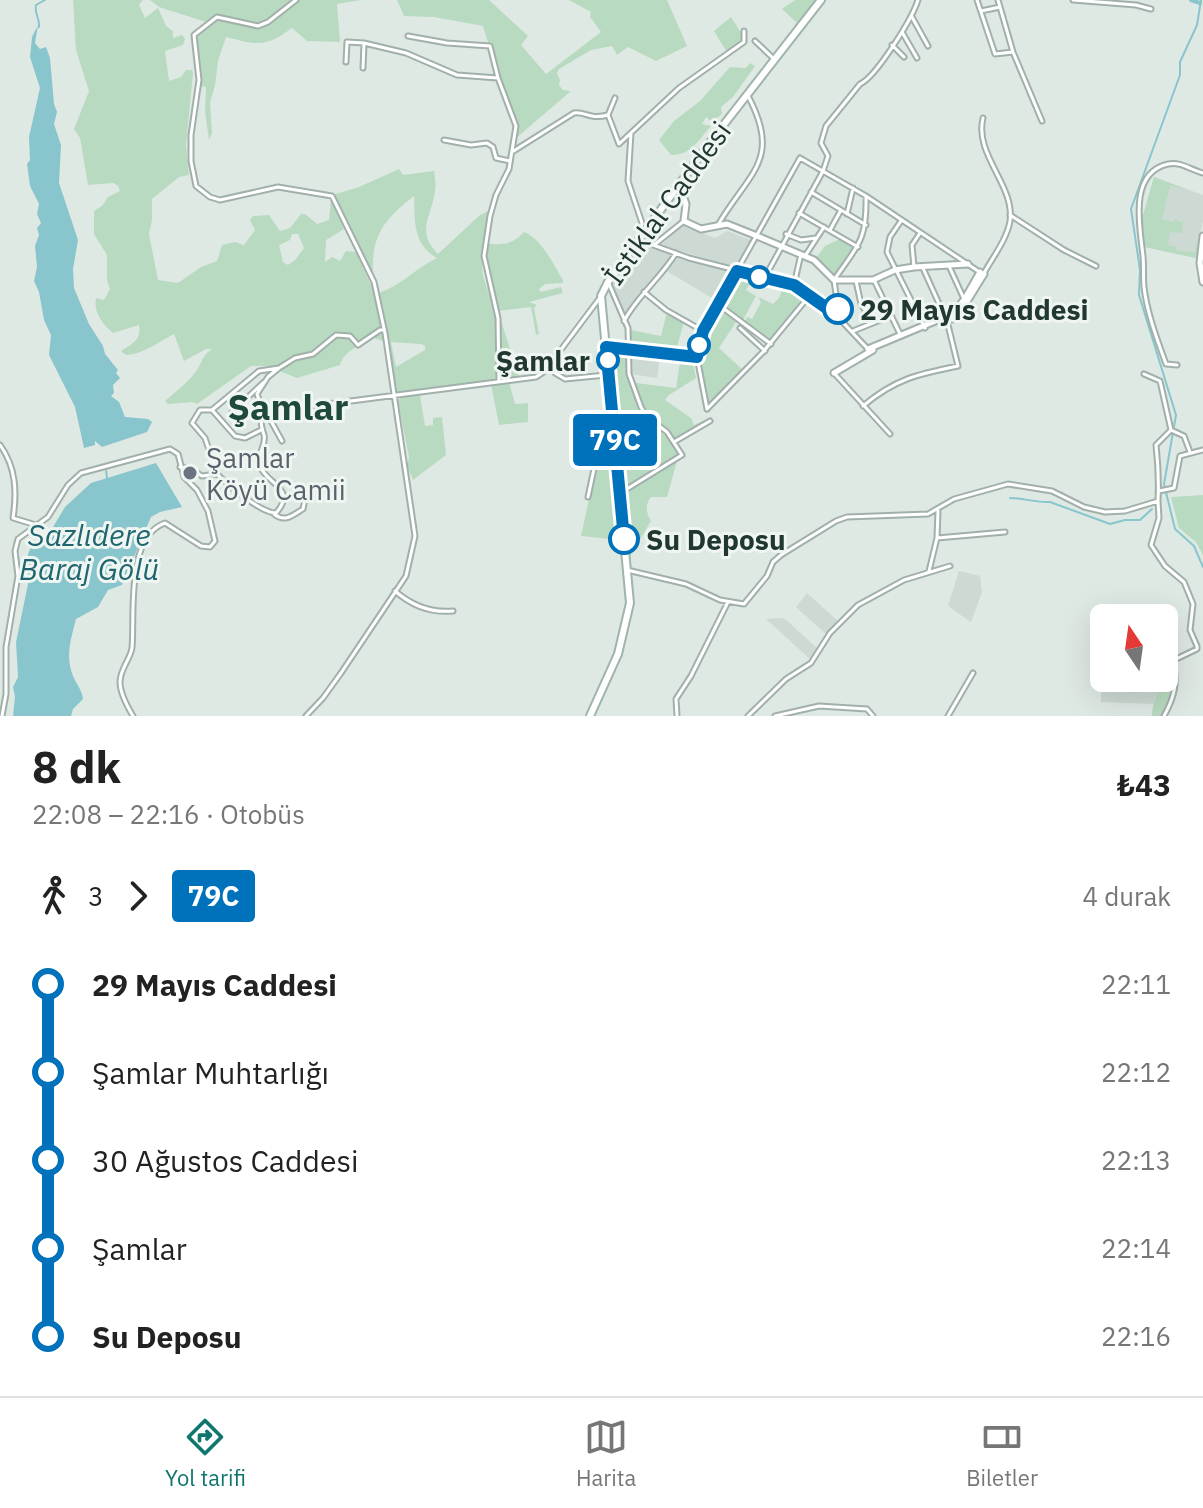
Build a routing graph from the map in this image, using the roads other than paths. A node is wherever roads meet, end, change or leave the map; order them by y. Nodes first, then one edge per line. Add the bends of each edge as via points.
1 (296, 0) edge
2 (821, 0) edge
3 (918, 0) edge
4 (977, 0) edge
5 (998, 0) edge
6 (1073, 0) edge
7 (1000, 7) junction
8 (1151, 9) dead end
9 (981, 11) junction
10 (912, 17) junction
11 (744, 31) dead end
12 (902, 32) junction
13 (408, 36) dead end
14 (755, 41) dead end
15 (364, 43) junction
16 (892, 45) junction
17 (928, 46) dead end
18 (1013, 52) junction
19 (904, 57) dead end
20 (917, 58) dead end
21 (774, 59) junction
22 (346, 62) dead end
23 (363, 68) dead end
24 (498, 78) junction
25 (747, 94) junction
26 (615, 98) dead end
27 (608, 115) junction
28 (983, 118) dead end
29 (1042, 121) dead end
30 (631, 133) junction
31 (444, 140) dead end
32 (512, 152) junction
33 (510, 161) junction
34 (823, 171) junction
35 (1203, 173) edge
36 (679, 184) junction
37 (853, 188) junction
38 (811, 192) junction
39 (866, 196) junction
40 (841, 210) junction
41 (799, 212) junction
42 (847, 214) junction
43 (1010, 215) junction
44 (902, 219) junction
45 (684, 221) junction
46 (646, 225) junction
47 (718, 225) junction
48 (866, 225) junction
49 (824, 227) junction
50 (830, 230) junction
51 (920, 232) junction
52 (786, 234) junction
53 (757, 236) junction
54 (1203, 236) edge
55 (816, 238) junction
56 (640, 240) junction
57 (654, 245) junction
58 (779, 246) junction
59 (858, 247) junction
60 (676, 253) junction
61 (803, 255) junction
62 (968, 264) junction
63 (922, 266) junction
64 (949, 266) junction
65 (1096, 266) dead end
66 (914, 267) junction
67 (895, 270) junction
68 (737, 271) junction
69 (982, 273) junction
70 (764, 279) junction
71 (834, 280) junction
72 (856, 280) junction
73 (874, 280) junction
74 (608, 282) junction
75 (1203, 282) edge
76 (794, 285) junction
77 (644, 292) junction
78 (810, 295) junction
79 (601, 296) junction
80 (965, 302) junction
81 (718, 304) junction
82 (835, 314) junction
83 (891, 316) junction
84 (946, 319) junction
85 (624, 321) junction
86 (872, 321) junction
87 (925, 326) junction
88 (740, 328) dead end
89 (385, 330) junction
90 (703, 331) junction
91 (853, 331) junction
92 (901, 336) junction
93 (771, 344) junction
94 (606, 347) junction
95 (629, 350) junction
96 (868, 350) junction
97 (765, 351) junction
98 (697, 357) junction
99 (552, 362) junction
100 (1177, 365) dead end
101 (281, 367) junction
102 (834, 373) joint
103 (1144, 374) dead end
104 (609, 375) junction
105 (264, 382) junction
106 (499, 382) junction
107 (394, 393) junction
108 (863, 406) junction
109 (212, 410) junction
110 (265, 413) junction
111 (710, 421) dead end
112 (239, 425) dead end
113 (261, 430) junction
114 (615, 431) junction
115 (1173, 431) junction
116 (890, 434) dead end
117 (282, 441) dead end
118 (674, 442) junction
119 (0, 445) edge
120 (1203, 450) edge
121 (1190, 453) junction
122 (180, 467) junction
123 (217, 474) junction
124 (1160, 491) junction
125 (619, 494) junction
126 (588, 497) dead end
127 (305, 499) dead end
128 (1158, 501) junction
129 (937, 510) junction
130 (274, 513) junction
131 (36, 525) junction
132 (1005, 532) dead end
133 (937, 538) junction
134 (950, 566) dead end
135 (627, 570) junction
136 (929, 571) junction
137 (395, 591) junction
138 (728, 602) junction
139 (453, 611) dead end
140 (973, 673) dead end
141 (2, 716) edge
142 (133, 716) edge
143 (306, 716) edge
144 (590, 716) edge
145 (677, 716) edge
146 (748, 716) edge
147 (775, 716) edge
148 (873, 716) edge
149 (948, 716) edge
150 (1164, 716) edge

1 - 89 street via 258,26 212,19 194,35 199,80 191,161 196,186 220,200 283,187 332,196 374,282
2 - 21 main road, İstiklal Caddesi
3 - 10 street
4 - 9 street
5 - 7 street
6 - 8 street
7 - 9 street
7 - 18 street
9 - 18 street via 995,54
10 - 12 street
10 - 17 street
11 - 30 street via 744,42 735,51 679,88
12 - 16 street
12 - 20 street
13 - 24 street via 490,46
14 - 21 street
15 - 22 street via 347,42
15 - 23 street
15 - 24 street via 406,53 457,75
16 - 19 street
16 - 34 street via 826,126
18 - 29 street
21 - 25 main road, İstiklal Caddesi
24 - 32 street via 516,126
25 - 36 main road, İstiklal Caddesi
25 - 47 street via 764,146 758,166
26 - 27 street
27 - 30 street via 619,144
27 - 32 street via 574,113
28 - 43 street via 980,134
30 - 46 street via 628,181
31 - 33 street via 487,143 496,158
32 - 33 street
33 - 106 street via 496,195 484,256 498,318
34 - 37 street
34 - 38 street
34 - 53 street via 800,158
35 - 100 street via 1166,164 1151,172 1138,207 1149,314 1166,364
36 - 45 street via 686,204
36 - 46 main road, İstiklal Caddesi
37 - 39 street
37 - 42 street
38 - 40 street
38 - 41 street
39 - 44 street
39 - 48 street
40 - 42 street
40 - 50 street
41 - 49 street
41 - 52 street
42 - 48 street
43 - 65 street
43 - 69 street via 1005,235
44 - 51 street
44 - 67 street via 887,248
45 - 47 street via 701,229
45 - 57 street
46 - 56 main road, İstiklal Caddesi
47 - 53 street
48 - 59 street
49 - 50 street
49 - 55 street
50 - 59 street
51 - 62 street
51 - 66 street via 912,245
52 - 55 street
52 - 58 street
53 - 58 street
53 - 68 street
54 - 75 street
55 - 61 street
56 - 57 street
56 - 74 main road, İstiklal Caddesi
57 - 60 street
58 - 61 street
58 - 70 street
59 - 71 street
60 - 68 street
60 - 77 street
61 - 71 street
61 - 76 street
62 - 64 street
62 - 69 street
63 - 64 street
63 - 66 street
63 - 84 street
64 - 80 street
66 - 67 street
67 - 73 street
67 - 87 street
68 - 70 street
68 - 81 street
69 - 80 street
70 - 76 street
71 - 72 street
71 - 82 street
72 - 73 street
72 - 86 street via 861,304
73 - 83 street
74 - 79 main road, İstiklal Caddesi
74 - 85 street
76 - 78 street
77 - 85 street
77 - 90 street
78 - 82 street
78 - 93 street
79 - 94 main road, İstiklal Caddesi
79 - 99 street
80 - 84 street
81 - 90 street
81 - 93 street
82 - 91 street
83 - 86 street
83 - 92 street
84 - 87 street
84 - 108 street via 958,366 893,383
85 - 95 street
86 - 91 street
87 - 92 street
88 - 97 street
89 - 101 street via 358,345 350,336 336,335 318,351
89 - 107 street
90 - 98 street
91 - 96 street
92 - 96 street
93 - 97 street
94 - 95 street
94 - 104 main road, İstiklal Caddesi
95 - 98 street
95 - 118 street via 629,374 643,412
96 - 102 street
97 - 98 street via 707,409
99 - 104 street via 563,378
99 - 106 street via 536,377
101 - 105 street
101 - 109 street via 259,371
102 - 108 street
103 - 115 street via 1160,381
104 - 114 main road, İstiklal Caddesi
105 - 110 street via 257,398
105 - 112 street via 232,412
106 - 107 street
107 - 110 street
107 - 137 street via 415,536 406,576
108 - 116 street
109 - 113 street via 235,436 245,438
109 - 123 street via 200,410 192,423 205,438
110 - 113 street
110 - 117 street
111 - 118 street
113 - 130 street via 260,467 282,492
114 - 125 main road, İstiklal Caddesi
114 - 126 street via 598,450
115 - 121 street via 1186,439
115 - 124 street via 1156,445
118 - 125 street via 682,455
119 - 131 street via 11,462 17,494 13,518
120 - 121 street
121 - 124 street via 1179,458 1174,488
122 - 123 street via 202,476
122 - 131 street via 178,454 168,449 81,473
122 - 142 street via 208,511 215,541 201,546 165,523 153,530 141,551 132,585 131,653 119,686
123 - 130 street via 258,507
124 - 128 street
125 - 135 main road, İstiklal Caddesi
127 - 130 street via 303,509 287,519
128 - 129 street via 1105,512 1052,491 1008,484 954,499
128 - 150 street via 1151,545 1184,582 1193,604 1190,630 1197,646 1172,661 1176,682
129 - 133 street
129 - 138 street via 836,521 773,562 744,604
131 - 141 street via 15,547 18,581 6,647
132 - 133 street
133 - 136 street
134 - 136 street
135 - 138 street via 686,584
135 - 144 main road, İstiklal Caddesi via 630,603 624,635
136 - 146 street via 858,605 830,633 811,663
137 - 139 street via 414,605
137 - 143 street
138 - 145 street via 676,699
140 - 149 street
147 - 148 street via 819,706 867,709

